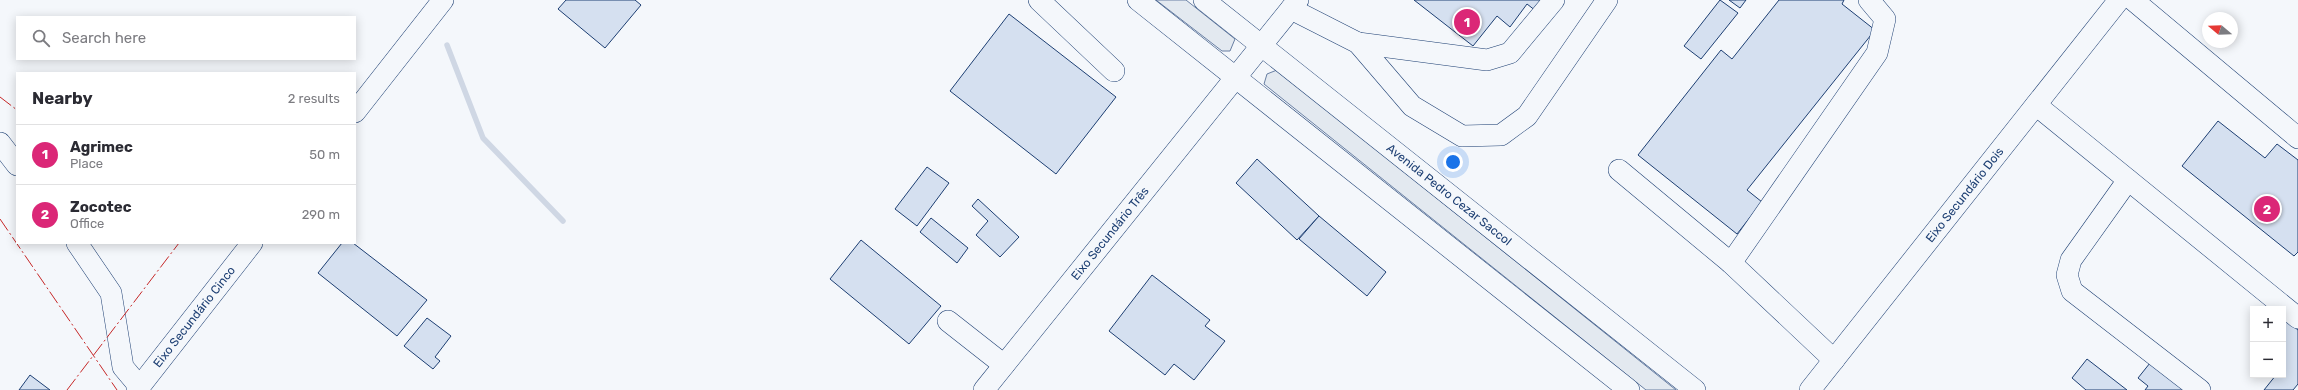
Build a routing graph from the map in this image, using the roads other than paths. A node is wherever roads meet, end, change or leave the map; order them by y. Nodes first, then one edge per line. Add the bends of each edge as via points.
1 (443, 0) edge
2 (1039, 0) edge
3 (1138, 0) edge
4 (1204, 0) edge
5 (1554, 0) edge
6 (1607, 0) edge
7 (1869, 0) edge
8 (2119, 0) edge
9 (2133, 0) edge
10 (1294, 5) edge
11 (1358, 43) junction
12 (1262, 46) junction
13 (1114, 70) dead end
14 (1236, 78) junction
15 (2036, 105) junction
16 (356, 111) edge
17 (2298, 138) edge
18 (0, 143) edge
19 (16, 164) edge
20 (1619, 170) dead end
21 (2128, 180) junction
22 (78, 244) edge
23 (251, 244) edge
24 (1731, 263) junction
25 (2298, 318) edge
26 (948, 321) dead end
27 (1834, 360) junction
28 (1004, 365) junction
29 (138, 388) edge
30 (984, 390) edge
31 (1628, 390) edge
32 (1695, 390) edge
33 (1810, 390) edge
34 (2200, 390) edge

1 - 16 street
2 - 13 street
3 - 14 street
4 - 12 street, Avenida Pedro Cezar Saccol
5 - 11 street via 1510,53 1487,60
6 - 11 street via 1527,116 1501,135 1462,136 1412,106
7 - 24 street via 1884,20 1877,53
8 - 15 street, Eixo Secundário Dois
9 - 17 street
10 - 11 street
10 - 12 street, Eixo Secundário Três
12 - 14 street, Eixo Secundário Três
12 - 32 street, Avenida Pedro Cezar Saccol
14 - 28 street, Eixo Secundário Três
14 - 31 street
15 - 21 street
15 - 27 street, Eixo Secundário Dois
18 - 19 street
20 - 24 street
21 - 25 street
21 - 34 street via 2071,260 2067,275 2072,291
22 - 29 street via 111,293 123,367
23 - 29 street, Eixo Secundário Cinco
24 - 27 street
26 - 28 street
27 - 33 street, Eixo Secundário Dois
28 - 30 street, Eixo Secundário Três

